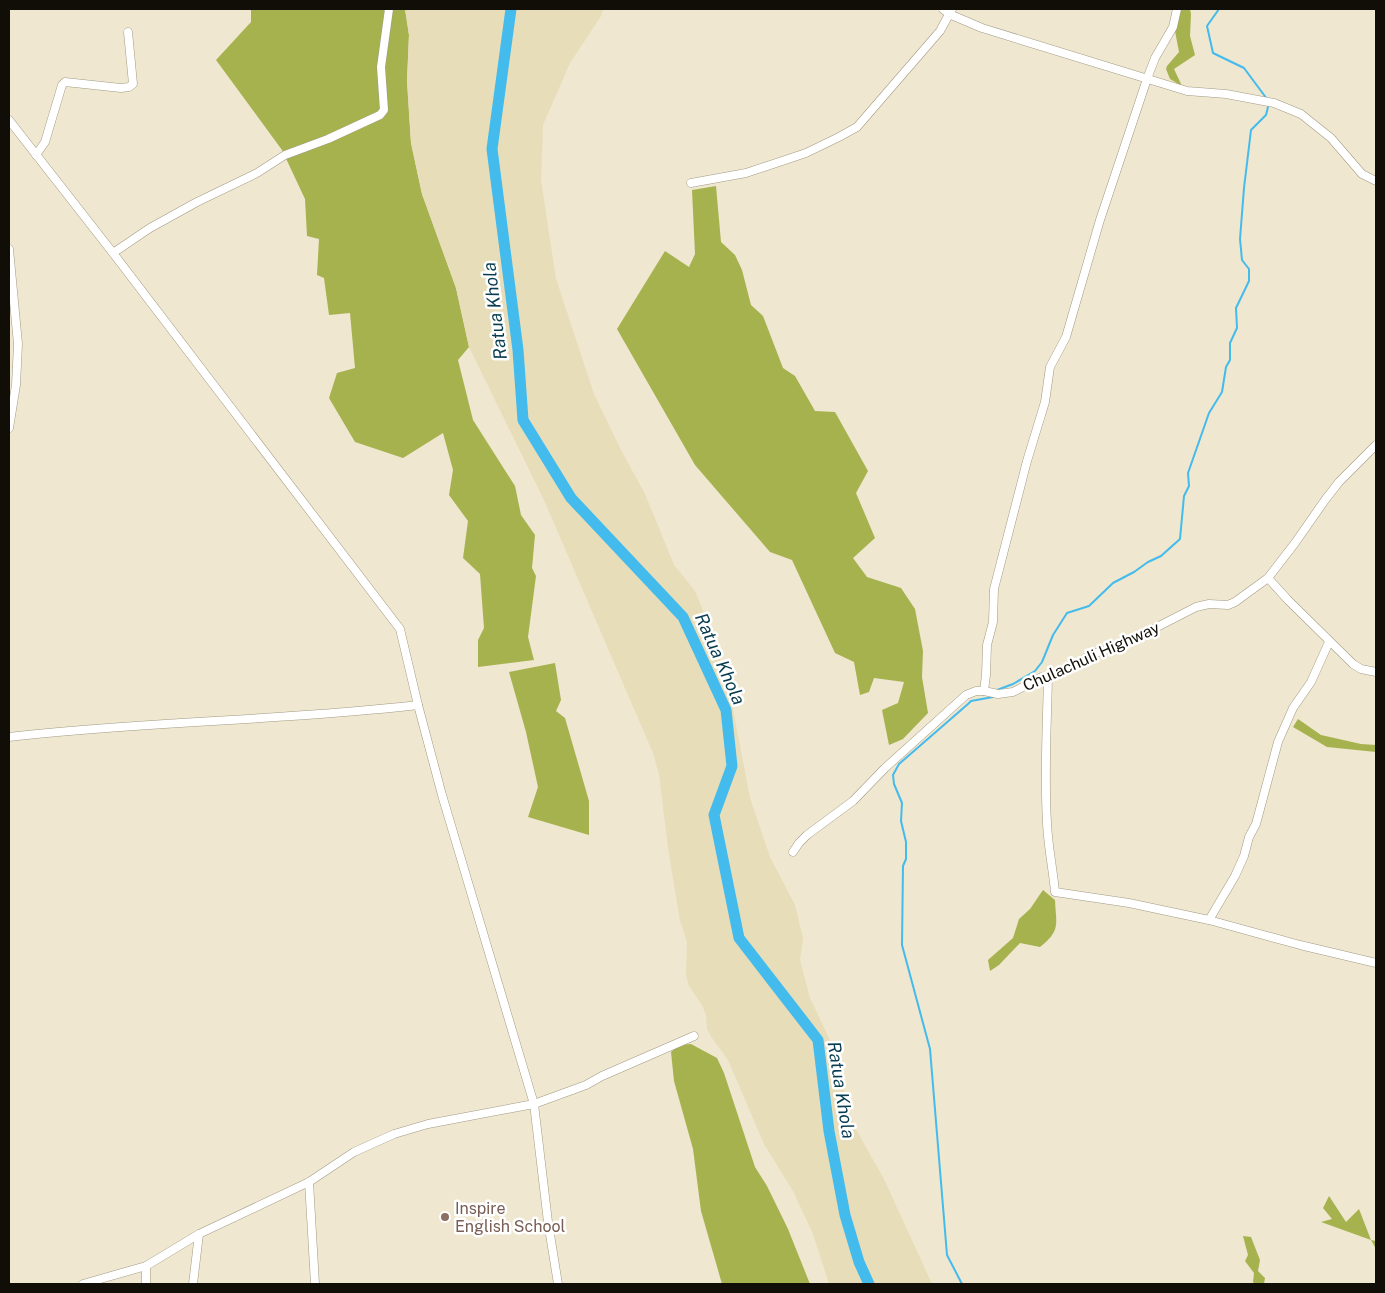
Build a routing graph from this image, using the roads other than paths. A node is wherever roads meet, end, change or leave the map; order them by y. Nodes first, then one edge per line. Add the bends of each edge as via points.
1 (389, 9) edge
2 (1177, 9) edge
3 (948, 10) edge
4 (128, 32) dead end
5 (1147, 79) junction
6 (9, 120) edge
7 (36, 156) junction
8 (1376, 181) edge
9 (691, 183) dead end
10 (9, 249) edge
11 (113, 253) junction
12 (11, 294) edge
13 (9, 428) edge
14 (1376, 445) edge
15 (1268, 578) junction
16 (1329, 642) junction
17 (1376, 672) edge
18 (1048, 676) junction
19 (984, 690) junction
20 (418, 705) junction
21 (9, 737) edge
22 (793, 852) dead end
23 (1210, 920) junction
24 (1376, 963) edge
25 (694, 1036) dead end
26 (534, 1104) junction
27 (309, 1182) junction
28 (199, 1234) junction
29 (146, 1266) junction
30 (83, 1284) edge
31 (146, 1284) edge
32 (193, 1284) edge
33 (315, 1284) edge
34 (558, 1284) edge

1 - 11 street via 381,66 384,110 380,115 285,155 257,174 150,228
2 - 5 street via 1173,27
3 - 5 street via 990,31
3 - 9 street via 940,31 858,126 806,152 746,173
4 - 7 street via 132,84 121,88 65,82 45,142
5 - 8 street via 1187,91 1274,103 1301,114 1331,138 1362,174
5 - 19 street via 1100,220 1066,337 1050,367 1045,402 994,589
6 - 7 street
7 - 11 street
10 - 12 street
11 - 20 street via 400,629
12 - 13 street via 18,344
14 - 15 street, Chulachuli Highway via 1330,494
15 - 16 street
15 - 18 street, Chulachuli Highway via 1235,602 1196,607 1122,645 1092,654 1062,673
16 - 17 street via 1352,664
16 - 23 street via 1312,682 1293,708 1278,742 1244,856
18 - 19 street, Chulachuli Highway via 1004,694
18 - 23 street via 1045,778 1055,892
19 - 22 street, Chulachuli Highway via 966,695 953,706 853,801 807,835
20 - 21 street via 290,717 126,725
20 - 26 street via 451,828
23 - 24 street
25 - 26 street via 586,1085
26 - 27 street via 428,1124 394,1134 354,1152
26 - 34 street via 546,1213
27 - 28 street
27 - 33 street
28 - 29 street
28 - 32 street
29 - 30 street
29 - 31 street

